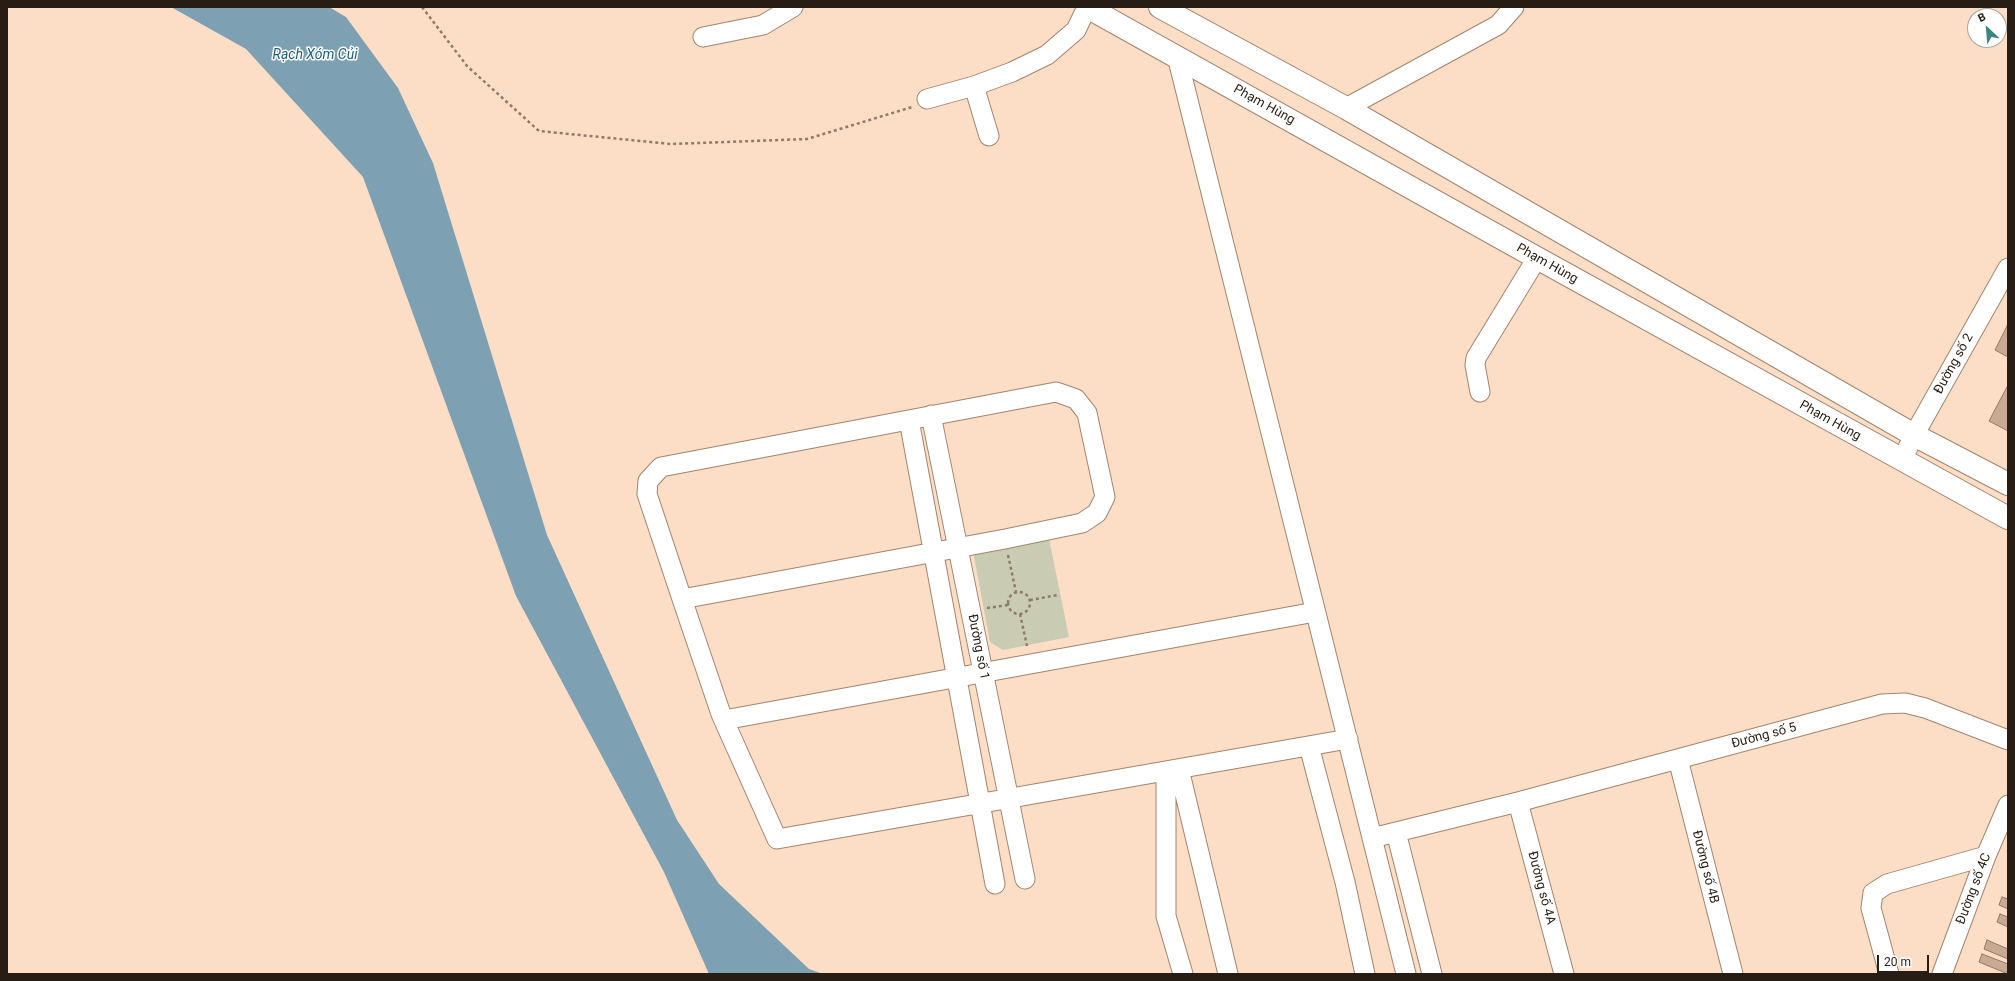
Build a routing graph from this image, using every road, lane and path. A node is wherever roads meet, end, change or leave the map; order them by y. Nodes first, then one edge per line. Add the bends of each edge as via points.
1 (422, 7) edge
2 (793, 7) edge
3 (1087, 7) edge
4 (1160, 7) edge
5 (1514, 7) edge
6 (703, 37) dead end
7 (1177, 56) junction
8 (974, 86) junction
9 (923, 102) joint
10 (1346, 108) junction
11 (989, 136) dead end
12 (1537, 258) junction
13 (2008, 269) edge
14 (1480, 392) dead end
15 (931, 415) junction
16 (909, 420) junction
17 (1914, 435) junction
18 (1902, 460) junction
19 (2008, 484) edge
20 (2008, 518) edge
21 (1005, 539) junction
22 (958, 548) junction
23 (934, 552) junction
24 (1016, 592) junction
25 (1058, 595) dead end
26 (682, 599) junction
27 (1030, 600) junction
28 (1315, 612) junction
29 (1020, 614) junction
30 (1030, 664) junction
31 (983, 672) junction
32 (957, 677) junction
33 (724, 720) junction
34 (1348, 739) junction
35 (2008, 740) edge
36 (1309, 746) junction
37 (1678, 759) junction
38 (1172, 770) junction
39 (1009, 799) junction
40 (1518, 802) junction
41 (980, 804) junction
42 (2008, 805) edge
43 (1396, 832) junction
44 (1372, 838) junction
45 (1986, 856) junction
46 (1025, 879) dead end
47 (995, 884) dead end
48 (1183, 974) edge
49 (1228, 974) edge
50 (1366, 974) edge
51 (1406, 974) edge
52 (1432, 974) edge
53 (1564, 974) edge
54 (1733, 974) edge
55 (1888, 974) edge
56 (1942, 974) edge

1 - 9 path via 467,66 539,131 672,144 807,139
2 - 6 street via 763,25
3 - 7 main road, Phạm Hùng
3 - 8 street via 1076,30 1047,55
4 - 10 main road
5 - 10 street via 1498,25
7 - 12 main road, Phạm Hùng
7 - 28 street
8 - 9 street
8 - 11 street
10 - 17 main road
12 - 14 street via 1476,358
12 - 18 main road, Phạm Hùng
13 - 17 street, Đường số 2
15 - 16 street
15 - 21 street via 1056,392 1076,399 1086,413 1105,497 1097,513 1082,523
15 - 22 street, Đường số 1
16 - 23 street
16 - 26 street via 661,467 648,481 647,494
17 - 18 street, Đường số 2
17 - 19 main road
18 - 20 main road, Phạm Hùng
21 - 22 street
21 - 24 path
22 - 23 street
22 - 31 street, Đường số 1
23 - 26 street
23 - 32 street
24 - 27 path via 1024,592
24 - 29 path via 1011,595 1008,605 1013,612
25 - 27 path
26 - 33 street
27 - 29 path via 1029,608
28 - 30 street
28 - 34 street
29 - 30 path
30 - 31 street
31 - 32 street
31 - 39 street, Đường số 1
32 - 33 street
32 - 41 street
33 - 41 street via 777,839
34 - 36 street
34 - 44 street
35 - 37 street, Đường số 5 via 1925,708 1905,703 1882,704
36 - 38 street
36 - 50 street
37 - 40 street, Đường số 5
37 - 54 street, Đường số 4B
38 - 39 street
38 - 48 street via 1166,916
38 - 49 street
39 - 41 street
39 - 46 street, Đường số 1
40 - 43 street, Đường số 5
40 - 53 street, Đường số 4A
41 - 47 street
42 - 45 street, Đường số 4C
43 - 44 street, Đường số 5
43 - 52 street
44 - 51 street
45 - 55 street via 1887,884 1873,893 1871,908
45 - 56 street, Đường số 4C

